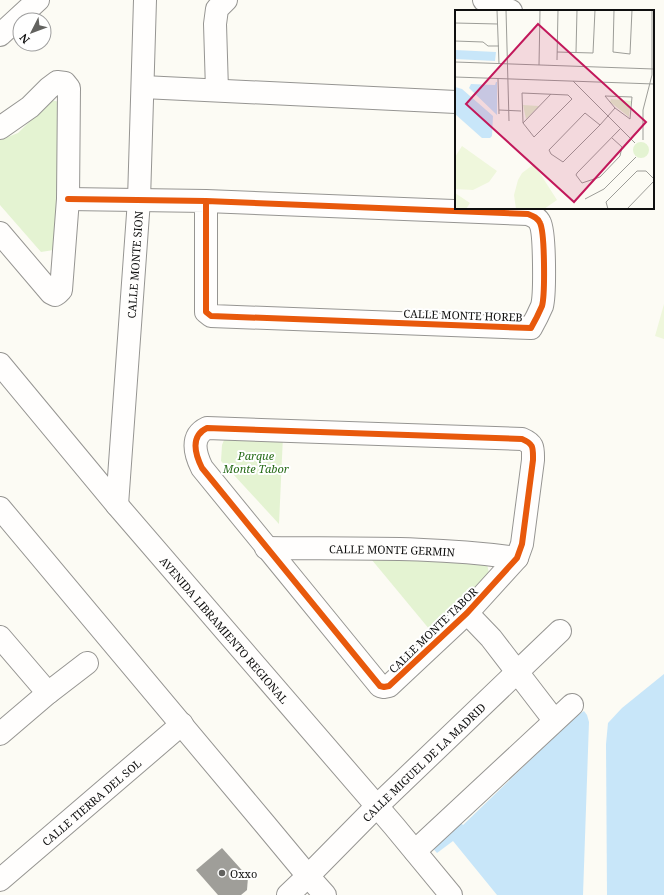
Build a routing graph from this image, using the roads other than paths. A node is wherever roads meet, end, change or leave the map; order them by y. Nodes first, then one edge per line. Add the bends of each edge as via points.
1 (38, 0) edge
2 (145, 0) edge
3 (226, 0) edge
4 (484, 0) edge
5 (509, 10) edge
6 (1, 33) edge
7 (143, 87) junction
8 (217, 90) junction
9 (455, 102) edge
10 (0, 128) edge
11 (68, 199) junction
12 (140, 200) junction
13 (206, 201) junction
14 (0, 233) edge
15 (0, 364) edge
16 (116, 505) junction
17 (0, 508) edge
18 (266, 548) junction
19 (517, 558) junction
20 (467, 613) junction
21 (560, 631) dead end
22 (0, 637) edge
23 (87, 663) dead end
24 (518, 673) junction
25 (48, 693) junction
26 (572, 705) dead end
27 (554, 720) junction
28 (182, 724) junction
29 (0, 734) edge
30 (377, 806) junction
31 (415, 851) junction
32 (308, 876) junction
33 (0, 880) edge
34 (288, 895) edge
35 (326, 895) edge
36 (451, 895) edge

1 - 6 street
2 - 7 street, CALLE MONTE SION
3 - 8 street via 217,9 215,24
4 - 5 street
7 - 8 street
7 - 12 street, CALLE MONTE SION
8 - 9 street
10 - 11 street via 30,107 57,82 65,83 69,88
11 - 12 street, CALLE MONTE HOREB
11 - 14 street via 61,290 58,293 51,293
12 - 13 street, CALLE MONTE HOREB
12 - 16 street, CALLE MONTE SION
13 - 13 street, CALLE MONTE HOREB via 528,214 540,223 542,232 542,305 531,328 212,316 206,312
15 - 16 street, AVENIDA LIBRAMIENTO REGIONAL
16 - 30 street, AVENIDA LIBRAMIENTO REGIONAL
17 - 28 street
18 - 19 street, CALLE MONTE GERMIN via 436,550
18 - 19 street, CALLE MONTE TABOR via 202,468 197,458 196,446 197,435 201,431 207,428 522,439 533,447 533,460 522,544
18 - 20 street, CALLE MONTE TABOR via 380,686 389,686
19 - 20 street, CALLE MONTE TABOR
20 - 24 street
21 - 24 street, CALLE MIGUEL DE LA MADRID
22 - 25 street
23 - 25 street
24 - 27 street
24 - 30 street, CALLE MIGUEL DE LA MADRID
25 - 29 street
26 - 27 street
27 - 31 street
28 - 32 street
28 - 33 street, CALLE TIERRA DEL SOL
30 - 31 street, AVENIDA LIBRAMIENTO REGIONAL
30 - 32 street, CALLE MIGUEL DE LA MADRID
31 - 36 street, AVENIDA LIBRAMIENTO REGIONAL
32 - 34 street, CALLE MIGUEL DE LA MADRID
32 - 35 street

